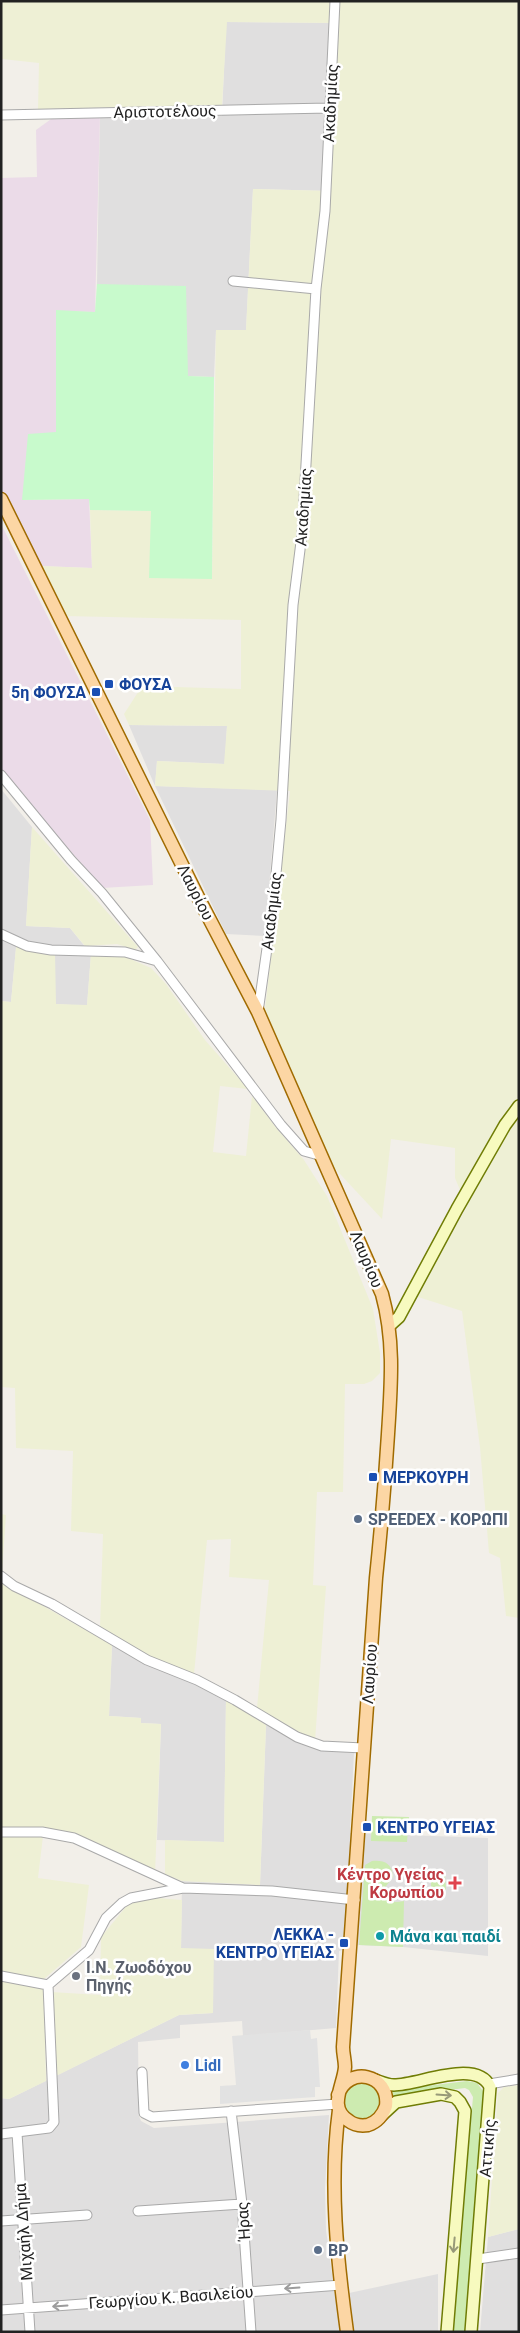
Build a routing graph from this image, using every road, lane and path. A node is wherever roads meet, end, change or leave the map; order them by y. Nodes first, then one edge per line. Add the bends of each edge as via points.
1 (335, 1) edge
2 (329, 108) junction
3 (1, 114) edge
4 (233, 281) dead end
5 (316, 289) junction
6 (1, 499) edge
7 (1, 775) edge
8 (1, 934) edge
9 (157, 961) junction
10 (258, 1012) junction
11 (519, 1106) edge
12 (322, 1156) junction
13 (389, 1326) junction
14 (1, 1576) edge
15 (364, 1748) junction
16 (1, 1832) edge
17 (183, 1888) junction
18 (355, 1900) junction
19 (1, 1976) edge
20 (48, 1985) junction
21 (344, 2038) junction
22 (142, 2072) dead end
23 (369, 2078) junction
24 (519, 2079) edge
25 (489, 2084) junction
26 (338, 2103) junction
27 (232, 2111) junction
28 (383, 2114) junction
29 (365, 2125) junction
30 (17, 2133) junction
31 (1, 2134) edge
32 (336, 2146) junction
33 (242, 2204) junction
34 (138, 2211) dead end
35 (87, 2215) dead end
36 (22, 2219) junction
37 (1, 2221) edge
38 (519, 2253) edge
39 (478, 2259) junction
40 (341, 2285) junction
41 (248, 2292) junction
42 (28, 2308) junction
43 (1, 2310) edge
44 (30, 2332) edge
45 (251, 2332) edge
46 (347, 2332) edge
47 (447, 2332) edge
48 (471, 2332) edge

1 - 2 street, Ακαδημίας
2 - 3 street, Αριστοτέλους
2 - 5 street, Ακαδημίας via 325,211
4 - 5 street
5 - 10 street, Ακαδημίας via 302,534 293,604 282,820
6 - 10 main road, Λαυρίου
7 - 9 street
8 - 9 street via 27,946 51,950 125,952
9 - 12 street via 281,1125 304,1151
10 - 12 main road, Λαυρίου
11 - 13 main road via 457,1209 399,1317
12 - 13 main road, Λαυρίου via 382,1294
13 - 15 main road, Λαυρίου via 392,1362 385,1490
14 - 15 street via 147,1660 220,1692 297,1737 322,1746
15 - 18 main road, Λαυρίου
16 - 17 street via 42,1832 74,1838
17 - 18 street via 272,1891
17 - 20 street via 131,1898 122,1903 106,1918 88,1950
18 - 21 main road, Λαυρίου
19 - 20 street
20 - 30 street via 54,2122 49,2128
21 - 23 main road via 351,2062
21 - 26 main road, Λαυρίου via 345,2070
22 - 27 street via 144,2113 147,2116
23 - 25 main road via 394,2085 471,2073 481,2076
23 - 26 main road via 349,2080 343,2085
23 - 28 main road via 382,2085 387,2097
24 - 25 street
25 - 39 main road, Αττικής via 491,2093
26 - 27 street
26 - 29 main road via 350,2122
26 - 32 main road, Λαυρίου
27 - 33 street, Ήρας
28 - 29 main road
28 -> 47 main road, Αττικής via 396,2102 441,2094 455,2097 465,2111
29 - 32 main road via 345,2131
30 - 31 street
30 - 36 street, Μιχαήλ Δήμα
32 - 40 main road, Λαυρίου via 336,2231
33 - 34 street
33 - 41 street, Ήρας
35 - 36 street
36 - 37 street
36 - 42 street, Μιχαήλ Δήμα
38 - 39 street
39 - 48 main road, Αττικής
40 -> 41 street, Γεωργίου Κ. Βασιλείου
40 - 46 main road, Λαυρίου
41 -> 42 street, Γεωργίου Κ. Βασιλείου
41 - 45 street, Ήρας
42 - 43 street, Γεωργίου Κ. Βασιλείου
42 - 44 street, Μιχαήλ Δήμα

